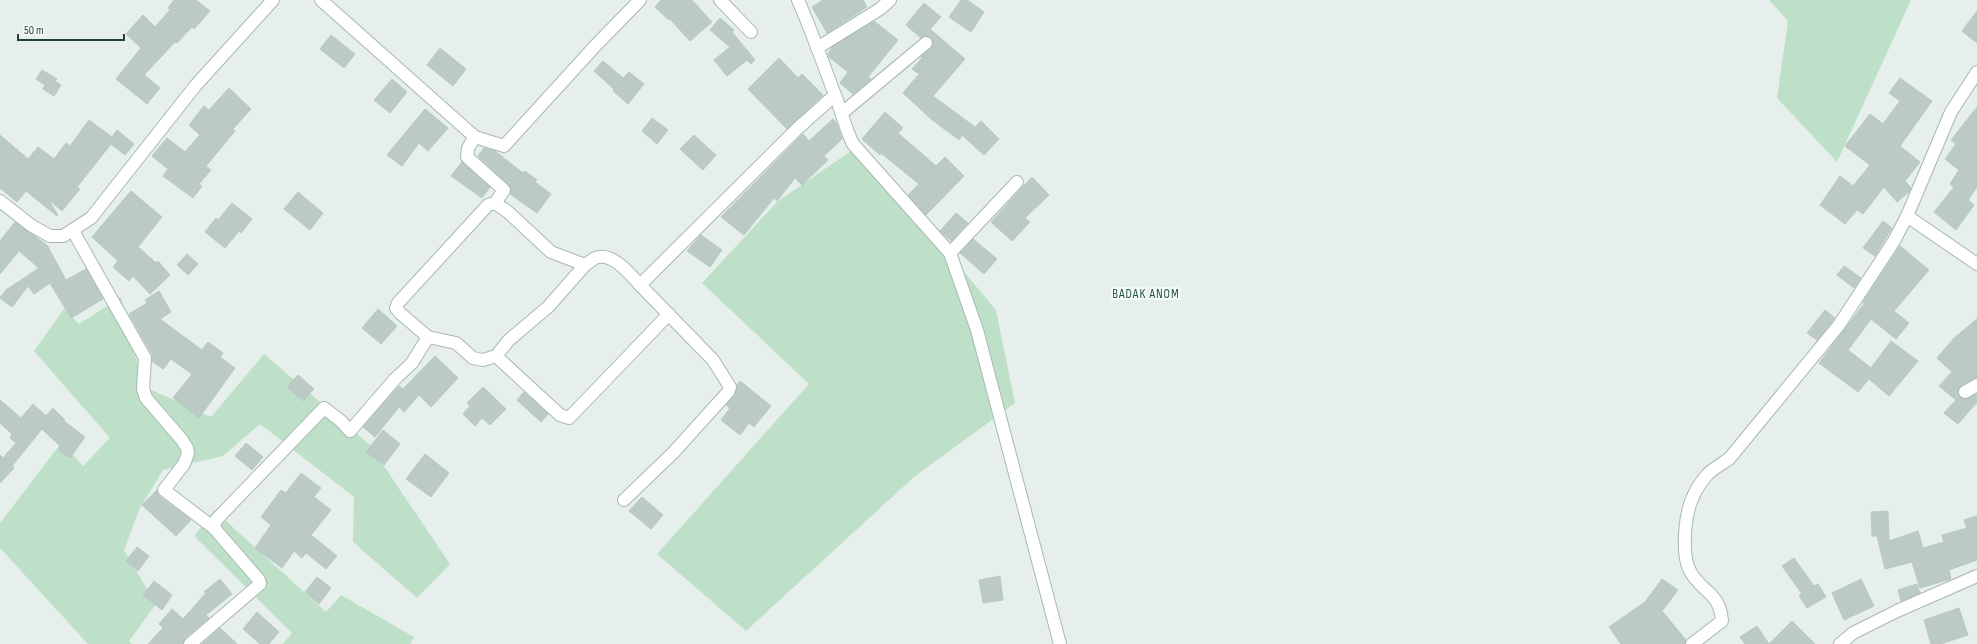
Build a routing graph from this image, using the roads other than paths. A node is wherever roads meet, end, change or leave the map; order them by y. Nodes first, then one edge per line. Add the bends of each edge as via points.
1 (273, 0) edge
2 (321, 0) edge
3 (640, 0) edge
4 (720, 0) edge
5 (798, 0) edge
6 (890, 0) edge
7 (751, 32) dead end
8 (926, 43) dead end
9 (817, 48) junction
10 (1977, 72) edge
11 (835, 94) junction
12 (842, 113) junction
13 (475, 137) junction
14 (1017, 182) dead end
15 (0, 201) edge
16 (495, 203) junction
17 (1907, 216) junction
18 (73, 231) junction
19 (950, 253) junction
20 (1977, 264) edge
21 (585, 265) junction
22 (640, 285) junction
23 (669, 314) junction
24 (428, 337) junction
25 (496, 356) junction
26 (1977, 385) edge
27 (1965, 392) dead end
28 (624, 500) dead end
29 (214, 528) junction
30 (1977, 576) edge
31 (190, 644) edge
32 (1060, 644) edge
33 (1692, 644) edge
34 (1840, 644) edge

1 - 18 street via 196,85 91,218
2 - 13 street
3 - 13 street via 596,44 504,146
4 - 7 street
5 - 9 street
6 - 9 street via 880,9
8 - 12 street
9 - 11 street
10 - 17 street via 1951,112
11 - 12 street
11 - 22 street
12 - 19 street via 846,130 863,157
13 - 16 street via 468,148 467,157 504,190
14 - 19 street
15 - 18 street via 32,226 50,236 63,236
16 - 21 street via 551,252
16 - 24 street via 488,205 398,303 396,308 400,313
17 - 20 street
17 - 33 street via 1894,241 1839,325 1729,459 1707,474 1692,499 1685,544 1686,561 1698,582 1718,601 1722,621
18 - 29 street via 145,358 143,389 146,398 187,448 184,464 164,490
19 - 32 street via 977,330
21 - 22 street via 596,258 607,257 624,268
21 - 25 street via 548,307 509,340
22 - 23 street
23 - 25 street via 569,418 560,415
23 - 28 street via 712,360 730,387 672,453
24 - 25 street via 456,343 473,358 483,360
24 - 29 street via 412,363 350,431 324,408 216,520
26 - 27 street
29 - 31 street via 260,584
30 - 34 street via 1891,614 1853,633

